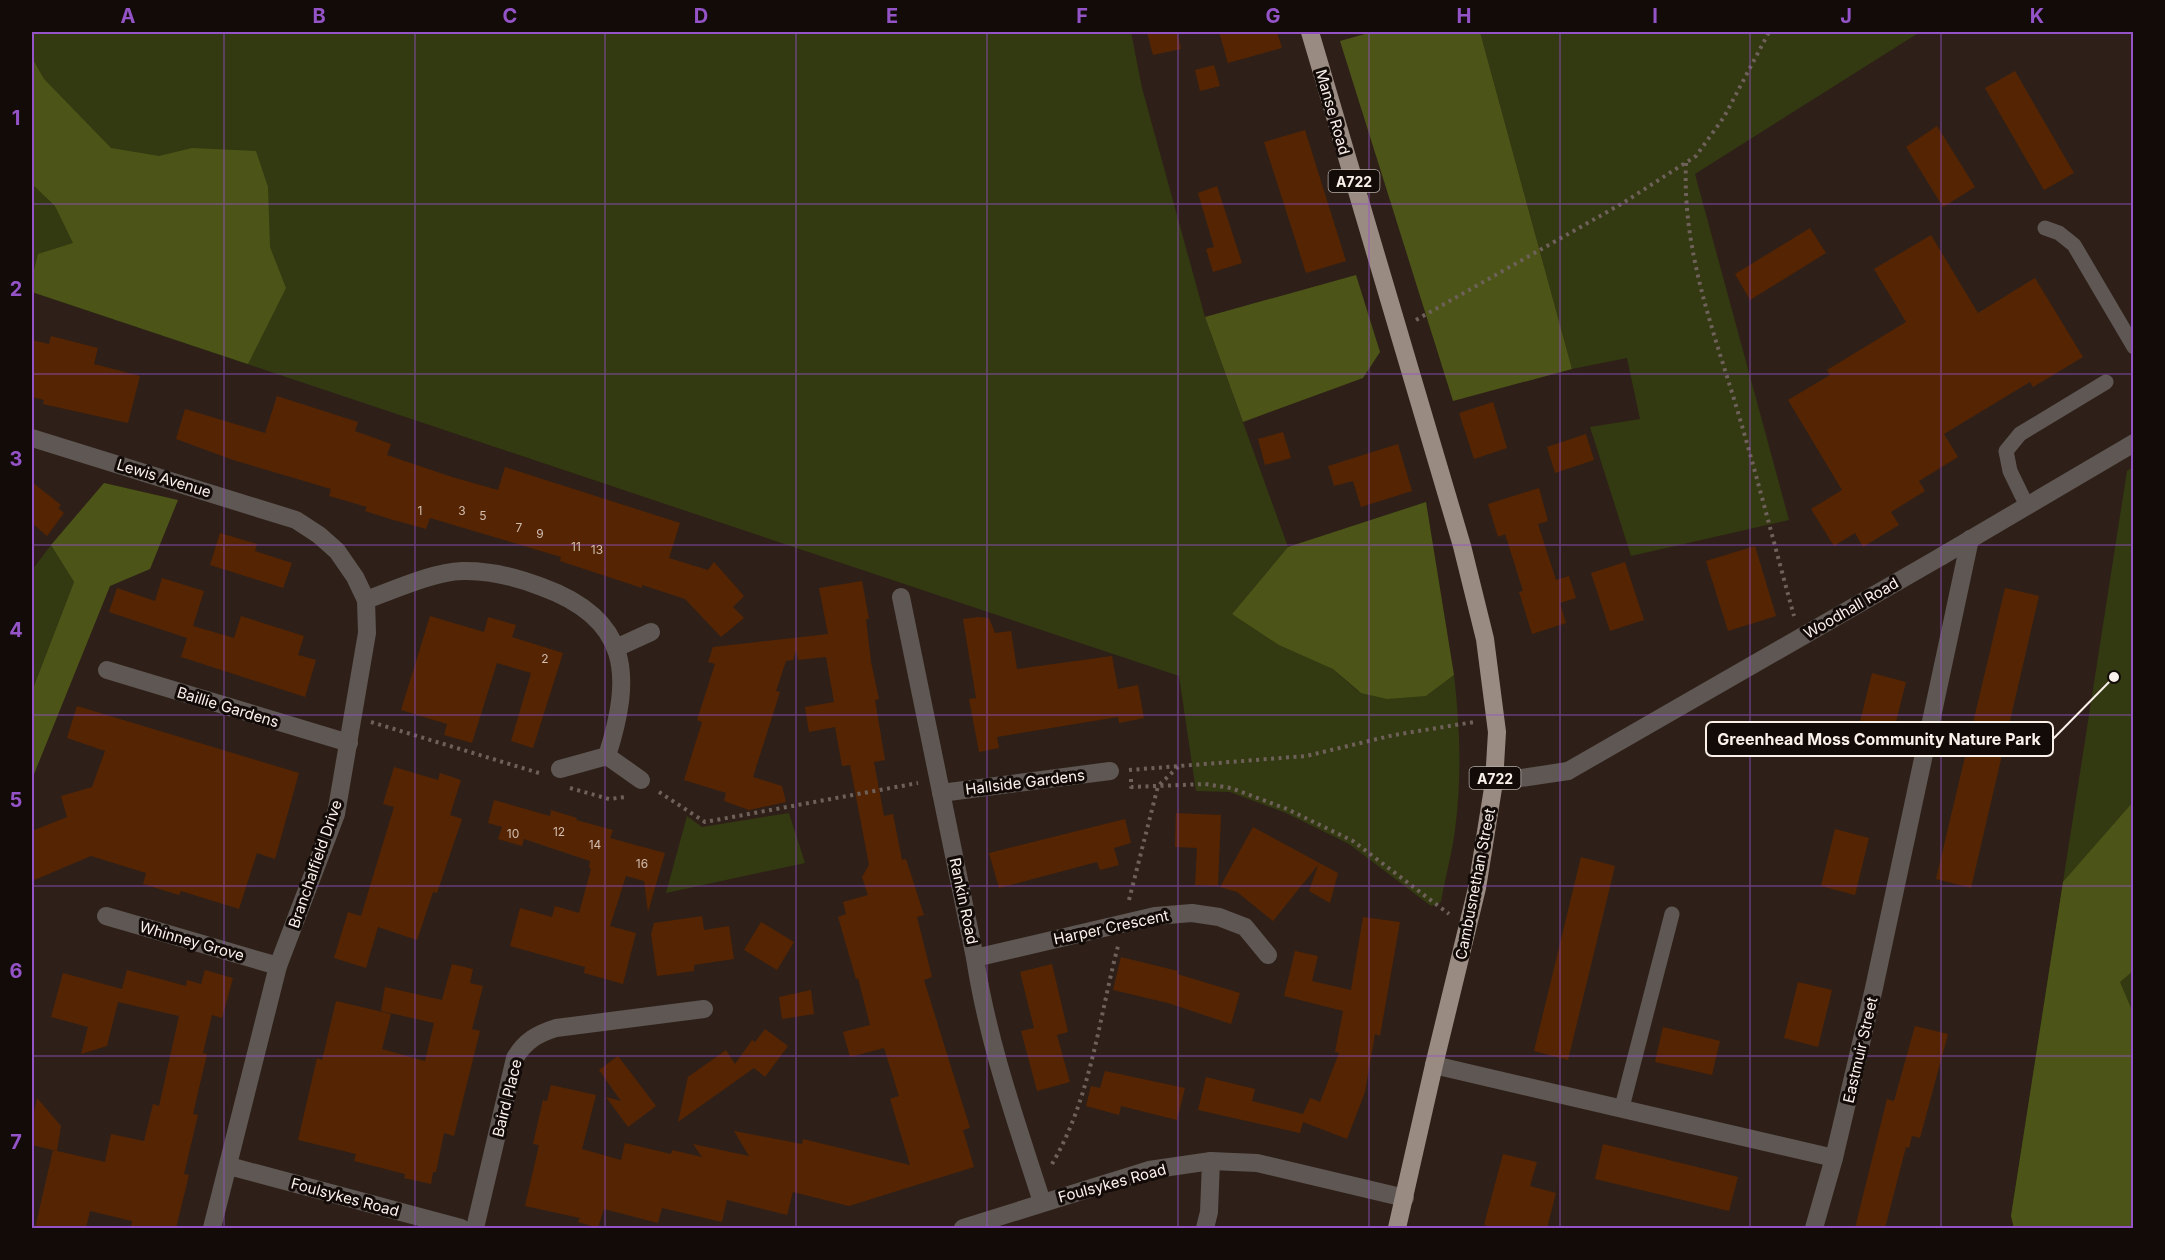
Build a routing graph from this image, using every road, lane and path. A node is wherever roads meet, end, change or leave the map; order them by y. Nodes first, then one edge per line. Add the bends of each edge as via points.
1 (1310, 32) edge
2 (1769, 32) edge
3 (1686, 163) junction
4 (2045, 228) dead end
5 (1398, 331) junction
6 (2133, 347) edge
7 (2106, 382) dead end
8 (32, 438) edge
9 (2133, 442) edge
10 (2026, 506) junction
11 (296, 520) joint
12 (1970, 539) junction
13 (901, 597) dead end
14 (366, 600) junction
15 (651, 632) dead end
16 (1800, 637) junction
17 (615, 648) junction
18 (107, 670) dead end
19 (353, 717) junction
20 (1496, 718) junction
21 (349, 743) junction
22 (607, 756) junction
23 (1179, 766) junction
24 (1131, 770) junction
25 (1110, 771) joint
26 (540, 773) junction
27 (555, 774) junction
28 (1494, 782) junction
29 (940, 786) junction
30 (1158, 786) junction
31 (568, 788) dead end
32 (641, 790) junction
33 (658, 791) junction
34 (1672, 914) dead end
35 (106, 916) dead end
36 (1124, 923) junction
37 (1469, 929) junction
38 (1268, 955) dead end
39 (975, 958) junction
40 (278, 966) junction
41 (704, 1009) dead end
42 (1434, 1065) junction
43 (1622, 1107) junction
44 (1834, 1158) junction
45 (1211, 1161) junction
46 (229, 1166) junction
47 (1040, 1195) junction
48 (1405, 1198) junction
49 (212, 1228) edge
50 (461, 1228) edge
51 (475, 1228) edge
52 (963, 1228) edge
53 (1205, 1228) edge
54 (1397, 1228) edge
55 (1814, 1228) edge

1 - 5 main road, Manse Road / A722
2 - 3 path via 1724,117 1696,156
3 - 5 path
3 - 16 path via 1684,199 1696,271
4 - 6 lane via 2074,244
5 - 20 main road, Cambusnethan Street / A722 via 1465,557 1485,639
7 - 10 lane via 2020,434 2006,451 2010,471
8 - 11 street, Lewis Avenue
9 - 10 street, Woodhall Road
10 - 12 street, Woodhall Road
11 - 14 street, Branchalfield Drive via 337,551
12 - 16 street, Woodhall Road
12 - 44 street, Eastmuir Street
13 - 29 street, Rankin Road
14 - 17 street via 460,571 500,573 565,595 590,611
14 - 19 street, Branchalfield Drive via 367,633
15 - 17 street
16 - 28 street, Woodhall Road via 1568,771
17 - 22 street via 622,676 621,702
18 - 21 street, Baillie Gardens
19 - 21 street, Branchalfield Drive
19 - 26 path
20 - 23 path via 1394,735 1306,756
20 - 28 main road, Cambusnethan Street / A722
21 - 40 street, Branchalfield Drive via 336,814
22 - 27 street
22 - 32 street
23 - 24 path
23 - 30 path
24 - 25 path
24 - 30 path via 1131,787
25 - 29 street, Hallside Gardens
26 - 27 path
26 - 27 path
28 - 37 main road, Cambusnethan Street / A722
29 - 33 path via 705,822
29 - 39 street, Rankin Road
30 - 36 path
30 - 37 path via 1205,784 1231,788 1287,809 1353,841
31 - 32 path via 609,799
32 - 33 path
32 - 33 path
34 - 43 lane
35 - 40 street, Whinney Grove
36 - 38 street, Harper Crescent via 1173,913 1219,916 1245,927
36 - 39 street, Harper Crescent
36 - 47 path via 1089,1071
37 - 42 main road, Cambusnethan Street / A722
39 - 47 street, Rankin Road via 998,1069
40 - 46 street, Branchalfield Drive
41 - 51 street, Baird Place via 556,1028 523,1044 514,1059
42 - 43 street
42 - 48 main road, Cambusnethan Street / A722
43 - 44 street
44 - 55 street, Eastmuir Street
45 - 47 street, Foulsykes Road via 1149,1170
45 - 48 street, Foulsykes Road via 1257,1163
45 - 53 street
46 - 49 street, Branchalfield Drive
46 - 50 street, Foulsykes Road
47 - 52 street, Foulsykes Road
48 - 54 main road, Cambusnethan Street / A722

